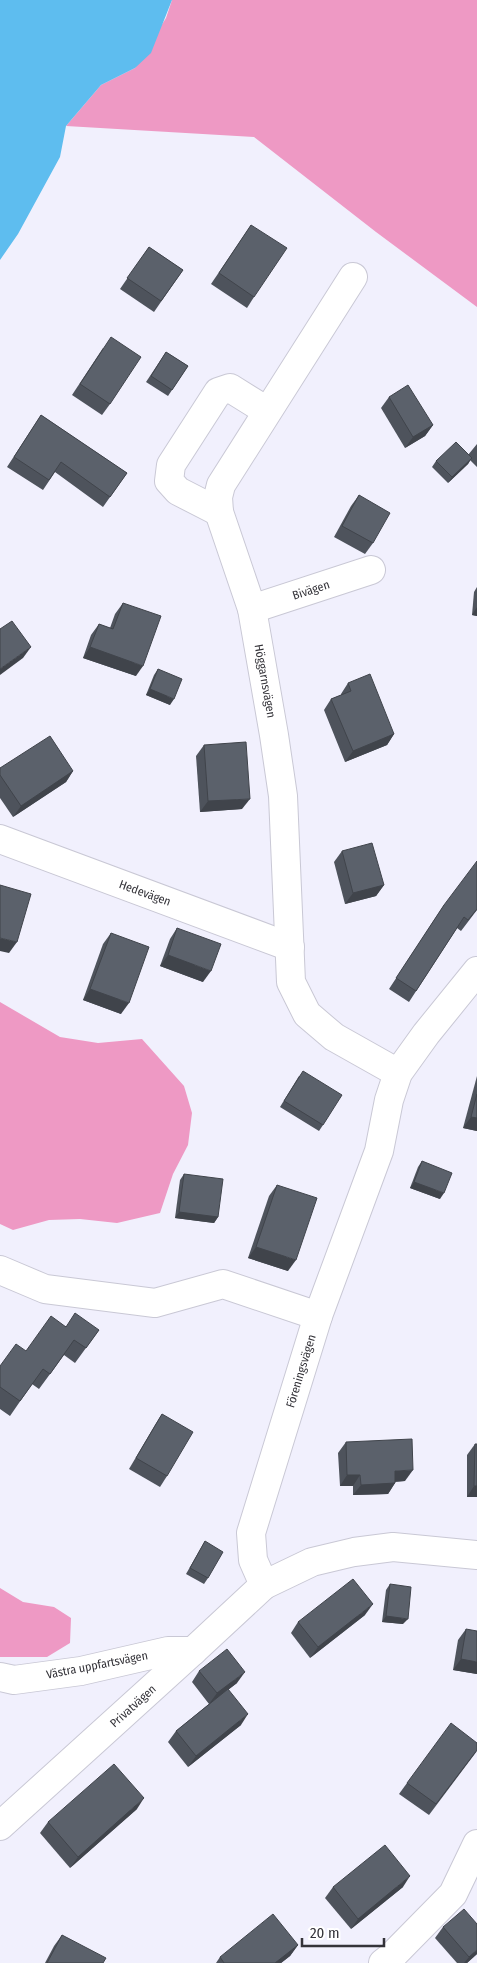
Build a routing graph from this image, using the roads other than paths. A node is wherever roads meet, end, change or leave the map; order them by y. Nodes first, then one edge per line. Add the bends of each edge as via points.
1 (353, 277) dead end
2 (267, 411) junction
3 (220, 512) junction
4 (371, 570) dead end
5 (252, 609) junction
6 (0, 839) edge
7 (290, 947) junction
8 (477, 971) edge
9 (398, 1073) junction
10 (0, 1270) edge
11 (318, 1316) junction
12 (477, 1555) edge
13 (264, 1585) junction
14 (193, 1651) junction
15 (0, 1677) edge
16 (0, 1826) edge
17 (477, 1844) edge
18 (383, 1963) edge

1 - 2 street, Höggarnsvägen
2 - 3 street, Höggarnsvägen via 221,485 218,497
2 - 3 street via 230,388 218,392 171,465 169,480 178,492
3 - 5 street, Höggarnsvägen
4 - 5 street, Bivägen
5 - 7 street, Höggarnsvägen via 283,796
6 - 7 street, Hedevägen
7 - 9 street, Höggarnsvägen via 291,982 307,1014 334,1037
8 - 9 street, Föreningsvägen
9 - 11 street, Föreningsvägen via 379,1151
10 - 11 street via 45,1289 155,1303 224,1284
11 - 13 street, Föreningsvägen via 251,1533 253,1560
12 - 13 street via 393,1546 312,1562
13 - 14 street, Privatvägen
14 - 15 street, Västra uppfartsvägen via 168,1651 81,1671 14,1680
14 - 16 street, Privatvägen
17 - 18 street via 453,1894

